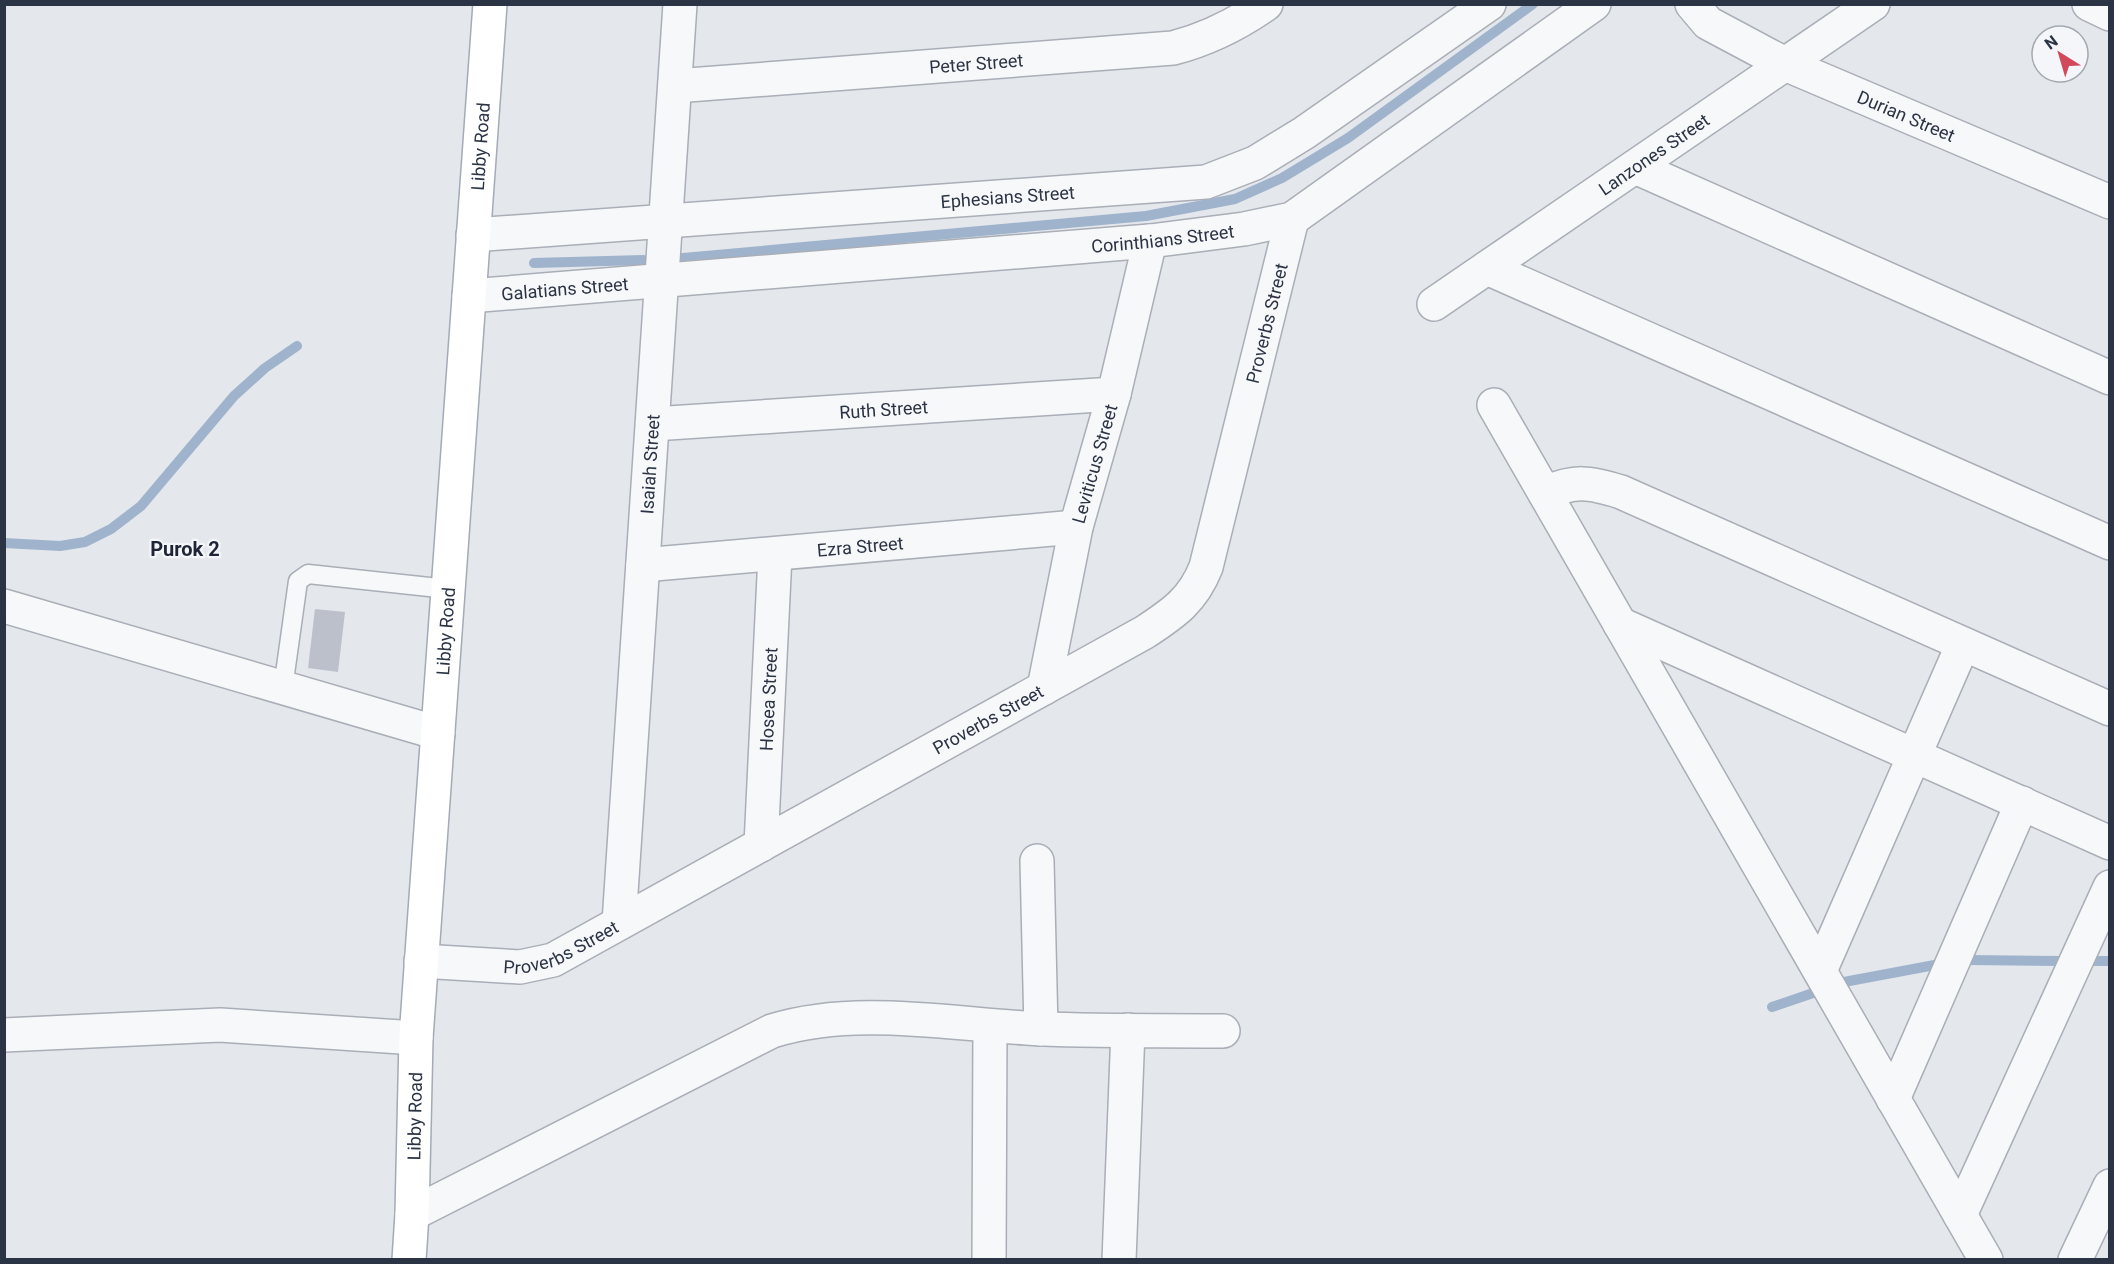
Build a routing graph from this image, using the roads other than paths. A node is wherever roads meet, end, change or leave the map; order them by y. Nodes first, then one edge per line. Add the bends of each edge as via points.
1 (490, 4) edge
2 (680, 4) edge
3 (1266, 4) edge
4 (1489, 4) edge
5 (1594, 4) edge
6 (1873, 4) edge
7 (2089, 4) edge
8 (1700, 14) edge
9 (2109, 14) edge
10 (1785, 64) junction
11 (675, 86) junction
12 (1635, 167) junction
13 (2109, 202) edge
14 (1292, 219) junction
15 (666, 223) junction
16 (473, 235) junction
17 (1150, 241) junction
18 (1487, 268) junction
19 (662, 282) junction
20 (469, 296) junction
21 (1434, 304) dead end
22 (2109, 378) edge
23 (1114, 394) junction
24 (1494, 405) dead end
25 (653, 424) junction
26 (1545, 493) junction
27 (1076, 527) junction
28 (2109, 543) edge
29 (776, 555) junction
30 (643, 565) junction
31 (447, 589) junction
32 (4, 606) edge
33 (1620, 624) junction
34 (1963, 644) junction
35 (283, 688) junction
36 (1044, 688) junction
37 (2109, 709) edge
38 (438, 733) junction
39 (1914, 755) junction
40 (2022, 803) junction
41 (2109, 843) edge
42 (761, 845) junction
43 (1037, 861) dead end
44 (2109, 887) edge
45 (620, 923) junction
46 (421, 961) junction
47 (1820, 970) junction
48 (990, 1026) junction
49 (1041, 1029) junction
50 (1128, 1030) junction
51 (1223, 1031) dead end
52 (4, 1035) edge
53 (416, 1038) junction
54 (1893, 1099) junction
55 (2109, 1186) edge
56 (412, 1214) junction
57 (1960, 1215) junction
58 (409, 1260) edge
59 (989, 1260) edge
60 (1119, 1260) edge
61 (1986, 1260) edge
62 (2075, 1260) edge

1 - 16 main road, Libby Road
2 - 11 street, Isaiah Street
3 - 11 street, Peter Street via 1206,39 1173,48
4 - 15 street, Ephesians Street via 1304,133 1255,163 1206,182
5 - 14 street, Corinthians Street
6 - 10 street, Lanzones Street
7 - 9 street
8 - 10 street, Durian Street
10 - 12 street, Lanzones Street
10 - 13 street, Durian Street
11 - 15 street, Isaiah Street
12 - 18 street, Lanzones Street
12 - 22 street
14 - 17 street, Corinthians Street
14 - 36 street, Proverbs Street via 1198,588 1168,617
15 - 16 street, Ephesians Street
15 - 19 street, Isaiah Street
16 - 20 main road, Libby Road
17 - 19 street, Corinthians Street
17 - 23 street, Leviticus Street
18 - 21 street, Lanzones Street
18 - 28 street
19 - 20 street, Galatians Street
19 - 25 street, Isaiah Street
20 - 31 main road, Libby Road
23 - 25 street, Ruth Street
23 - 27 street, Leviticus Street
24 - 26 street
25 - 30 street, Isaiah Street
26 - 33 street
26 - 34 street via 1578,483 1621,492
27 - 29 street, Ezra Street
27 - 36 street, Leviticus Street
29 - 30 street, Ezra Street
29 - 42 street, Hosea Street
30 - 45 street, Isaiah Street
31 - 35 lane via 308,574 298,581
31 - 38 main road, Libby Road
32 - 35 street
33 - 39 street
33 - 47 street
34 - 37 street
34 - 39 street
35 - 38 street
36 - 42 street, Proverbs Street
38 - 46 main road, Libby Road
39 - 40 street
39 - 47 street
40 - 41 street
40 - 54 street
42 - 45 street, Proverbs Street
43 - 49 street
44 - 57 street
45 - 46 street, Proverbs Street via 553,960 538,964 520,967
46 - 53 main road, Libby Road
47 - 54 street
48 - 49 street
48 - 56 street via 822,1019 772,1031
48 - 59 street
49 - 50 street
50 - 51 street
50 - 60 street
52 - 53 street via 220,1025
53 - 56 main road, Libby Road
54 - 57 street
55 - 62 street
56 - 58 main road, Libby Road
57 - 61 street

